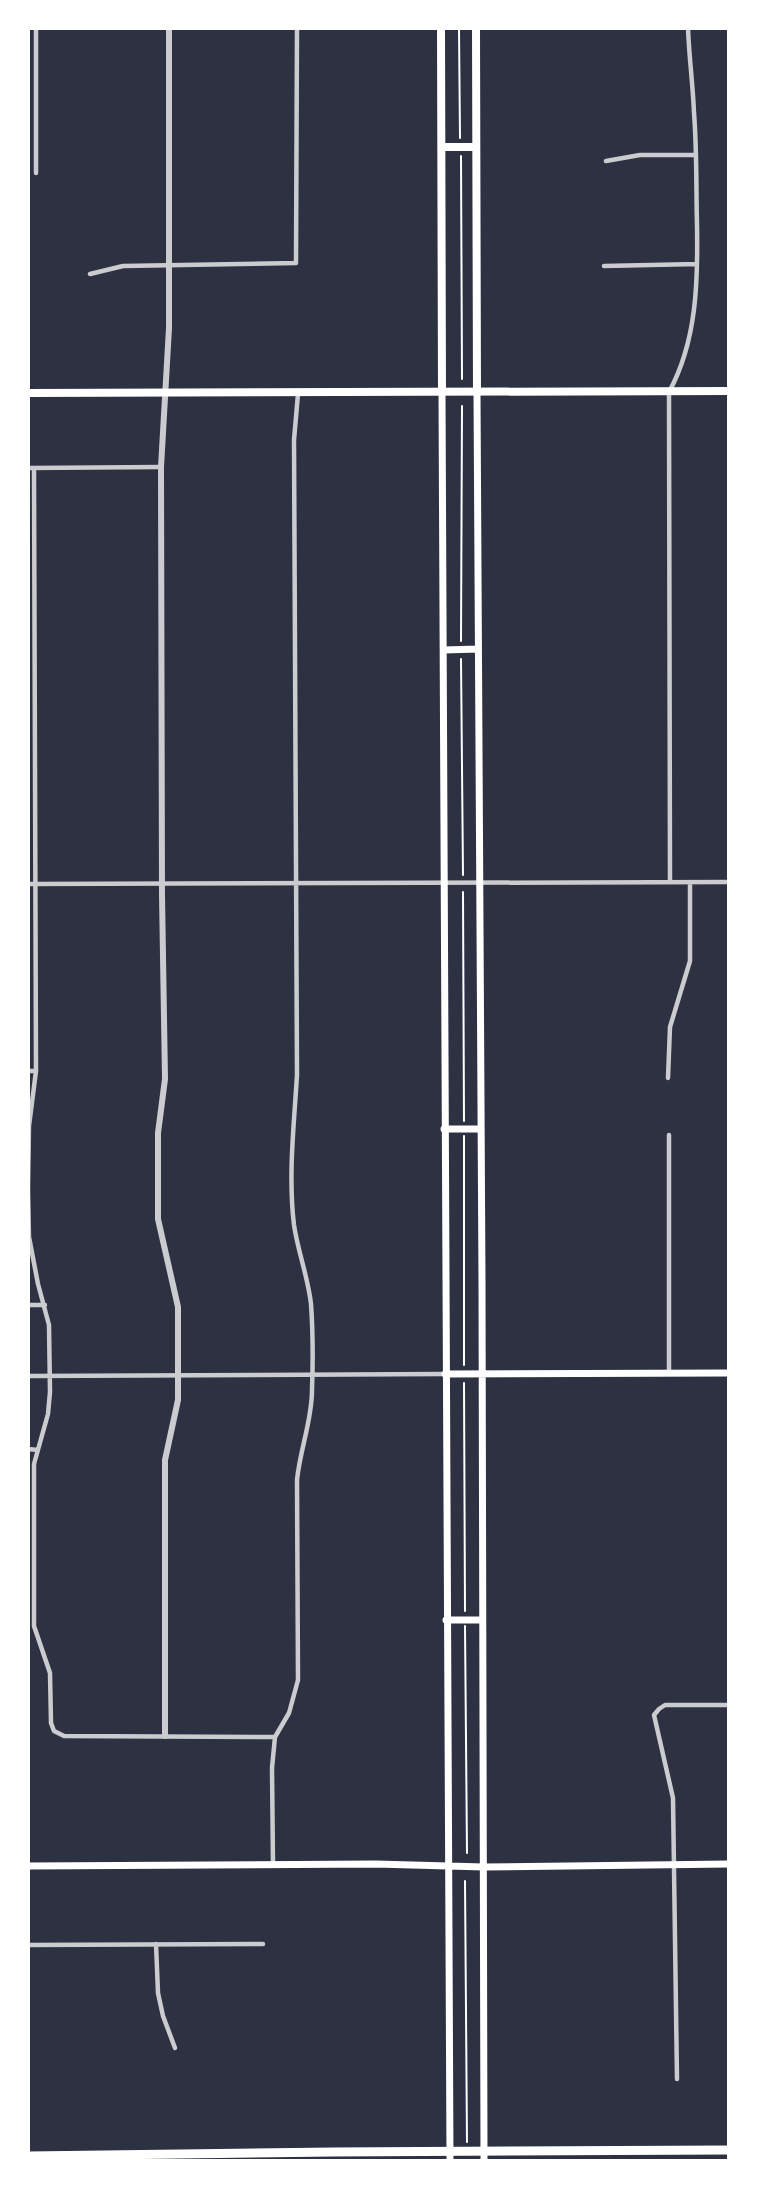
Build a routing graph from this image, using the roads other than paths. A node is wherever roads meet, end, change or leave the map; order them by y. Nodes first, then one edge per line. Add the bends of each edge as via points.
1 (36, 28) edge
2 (169, 28) edge
3 (297, 28) edge
4 (441, 28) edge
5 (476, 28) edge
6 (688, 28) edge
7 (442, 147) junction
8 (476, 147) junction
9 (696, 155) junction
10 (606, 161) dead end
11 (36, 173) dead end
12 (697, 264) junction
13 (170, 265) junction
14 (604, 266) dead end
15 (90, 274) dead end
16 (729, 391) edge
17 (669, 392) junction
18 (28, 393) edge
19 (166, 393) junction
20 (442, 393) junction
21 (477, 393) junction
22 (298, 394) junction
23 (161, 467) junction
24 (31, 468) edge
25 (31, 580) edge
26 (478, 649) junction
27 (444, 650) junction
28 (31, 696) edge
29 (31, 813) edge
30 (670, 882) junction
31 (690, 882) junction
32 (729, 882) edge
33 (444, 883) junction
34 (480, 883) junction
35 (31, 884) edge
36 (162, 884) junction
37 (297, 884) junction
38 (31, 955) edge
39 (28, 1071) edge
40 (36, 1071) junction
41 (668, 1078) dead end
42 (444, 1129) junction
43 (481, 1129) junction
44 (668, 1135) dead end
45 (28, 1189) edge
46 (28, 1305) edge
47 (44, 1305) junction
48 (669, 1373) junction
49 (729, 1373) edge
50 (445, 1374) junction
51 (482, 1374) junction
52 (178, 1375) junction
53 (312, 1375) junction
54 (28, 1376) edge
55 (50, 1376) junction
56 (28, 1449) edge
57 (38, 1450) junction
58 (31, 1563) edge
59 (446, 1620) junction
60 (482, 1620) junction
61 (729, 1705) edge
62 (164, 1736) junction
63 (275, 1737) junction
64 (729, 1864) edge
65 (272, 1865) junction
66 (28, 1866) edge
67 (448, 1866) junction
68 (675, 1866) junction
69 (484, 1867) junction
70 (156, 1944) junction
71 (263, 1944) dead end
72 (28, 1945) edge
73 (175, 2048) dead end
74 (677, 2079) dead end
75 (729, 2150) edge
76 (28, 2156) edge
77 (450, 2161) edge
78 (484, 2161) edge

1 - 11 street
2 - 13 street
3 - 13 street via 296,263
4 - 7 main road
5 - 8 main road
6 - 9 street
7 - 8 main road
7 - 20 main road
8 - 21 main road
9 - 10 street via 639,155
9 - 12 street
12 - 14 street
12 - 17 street via 692,322
13 - 15 street via 123,266
13 - 19 street
16 - 17 main road
17 - 21 main road
17 - 30 street
18 - 19 main road
19 - 22 main road
19 - 23 street
20 - 21 main road
20 - 22 main road
20 - 27 main road
21 - 26 main road
22 - 37 street via 294,440
23 - 24 street
23 - 36 street
24 - 25 street
25 - 28 street
26 - 27 main road
26 - 34 main road
27 - 33 main road
28 - 29 street
29 - 35 street
30 - 31 street
30 - 34 street
31 - 32 street
31 - 41 street via 690,961 670,1027
33 - 34 street
33 - 37 street
33 - 42 main road
34 - 43 main road
35 - 36 street
35 - 38 street
36 - 37 street
36 - 52 street via 165,1079 158,1133 159,1219 178,1307
37 - 53 street via 293,1204 311,1304
38 - 40 street
39 - 40 street
40 - 45 street
42 - 43 main road
42 - 50 main road
43 - 51 main road
44 - 48 street
45 - 47 street via 29,1237
46 - 47 street
47 - 55 street
48 - 49 main road
48 - 51 main road
50 - 51 main road via 464,1370
50 - 53 street
50 - 59 main road
51 - 60 main road
52 - 53 street
52 - 55 street
52 - 62 street via 178,1400 165,1460
53 - 63 street via 311,1415 297,1479 298,1679 289,1713
54 - 55 street
55 - 57 street via 48,1414
56 - 57 street
57 - 58 street
58 - 62 street via 34,1626 50,1673 54,1731 64,1737
59 - 60 main road
59 - 67 main road
60 - 69 main road
61 - 68 street via 665,1705 654,1715 672,1784
62 - 63 street
63 - 65 street
64 - 68 main road
65 - 66 main road
65 - 67 main road
67 - 69 main road
67 - 77 main road
68 - 69 main road
68 - 74 street
69 - 78 main road
70 - 71 street
70 - 72 street
70 - 73 street via 158,1993
75 - 76 highway

